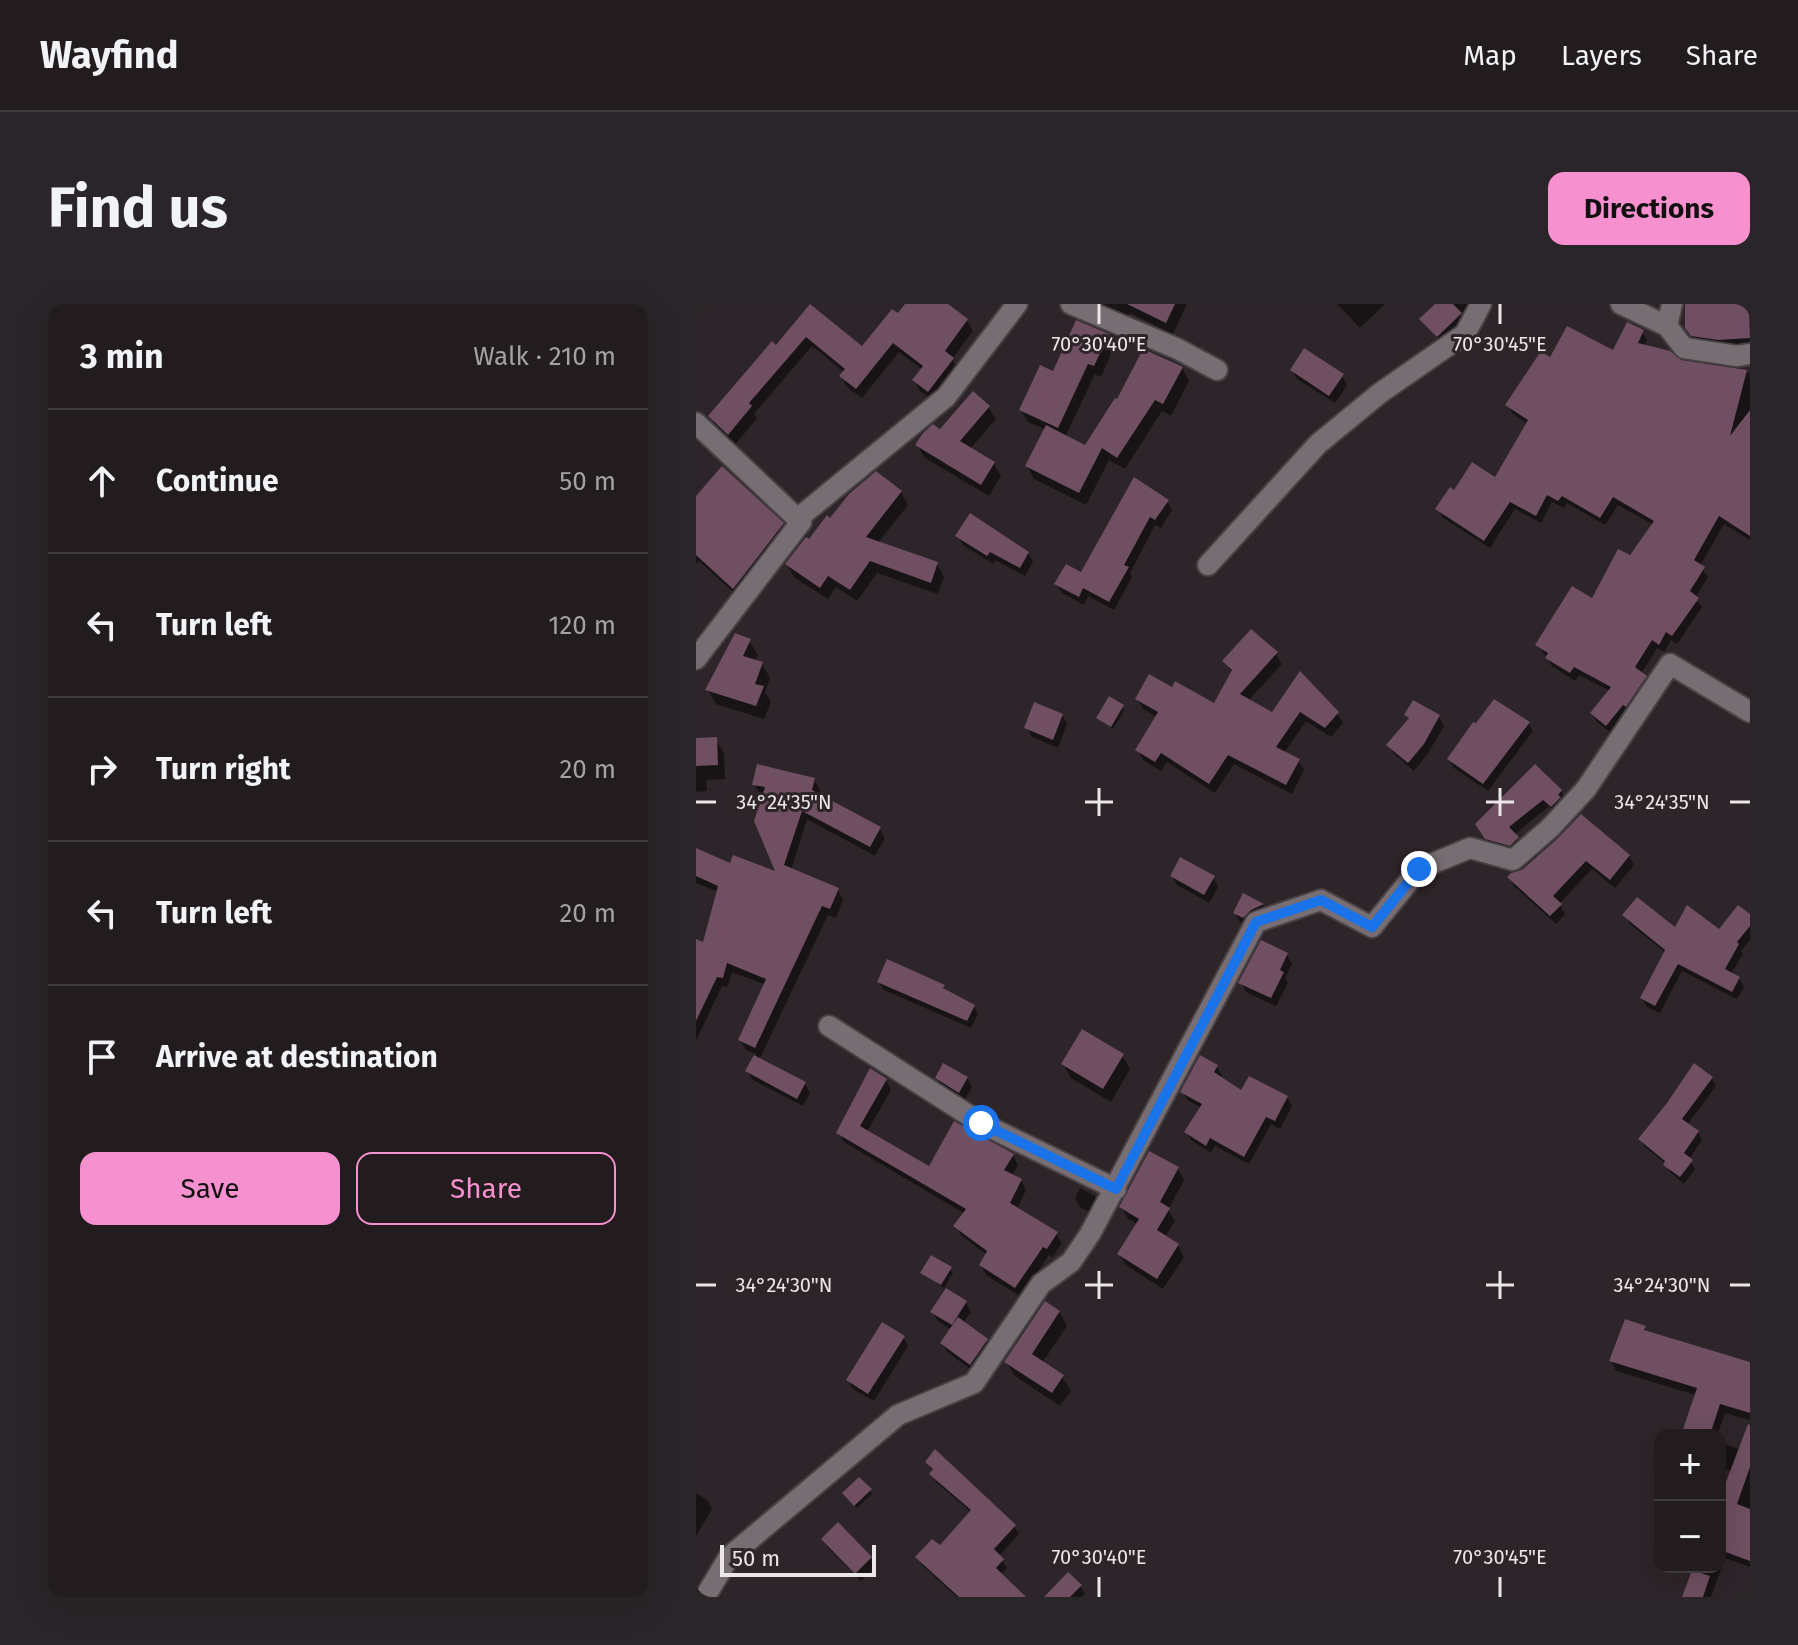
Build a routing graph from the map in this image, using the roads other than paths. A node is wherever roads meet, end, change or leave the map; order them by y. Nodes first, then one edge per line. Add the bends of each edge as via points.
1 (1017, 304) edge
2 (1071, 304) edge
3 (1481, 304) edge
4 (1621, 304) edge
5 (1672, 304) edge
6 (1667, 326) junction
7 (1750, 354) edge
8 (1217, 370) dead end
9 (696, 423) edge
10 (801, 522) junction
11 (1208, 565) dead end
12 (696, 659) edge
13 (1750, 712) edge
14 (829, 1026) dead end
15 (1116, 1189) junction
16 (705, 1597) edge

1 - 10 street via 946,397 802,515
2 - 8 street
3 - 11 street via 1465,334 1318,444
4 - 6 street
5 - 6 street
6 - 7 street via 1684,348
9 - 10 street
10 - 12 street
13 - 15 street via 1670,664 1586,789 1513,860 1470,848 1419,869 1372,927 1321,900 1256,922
14 - 15 street via 981,1123
15 - 16 street via 1071,1262 1041,1284 974,1383 898,1415 729,1557

